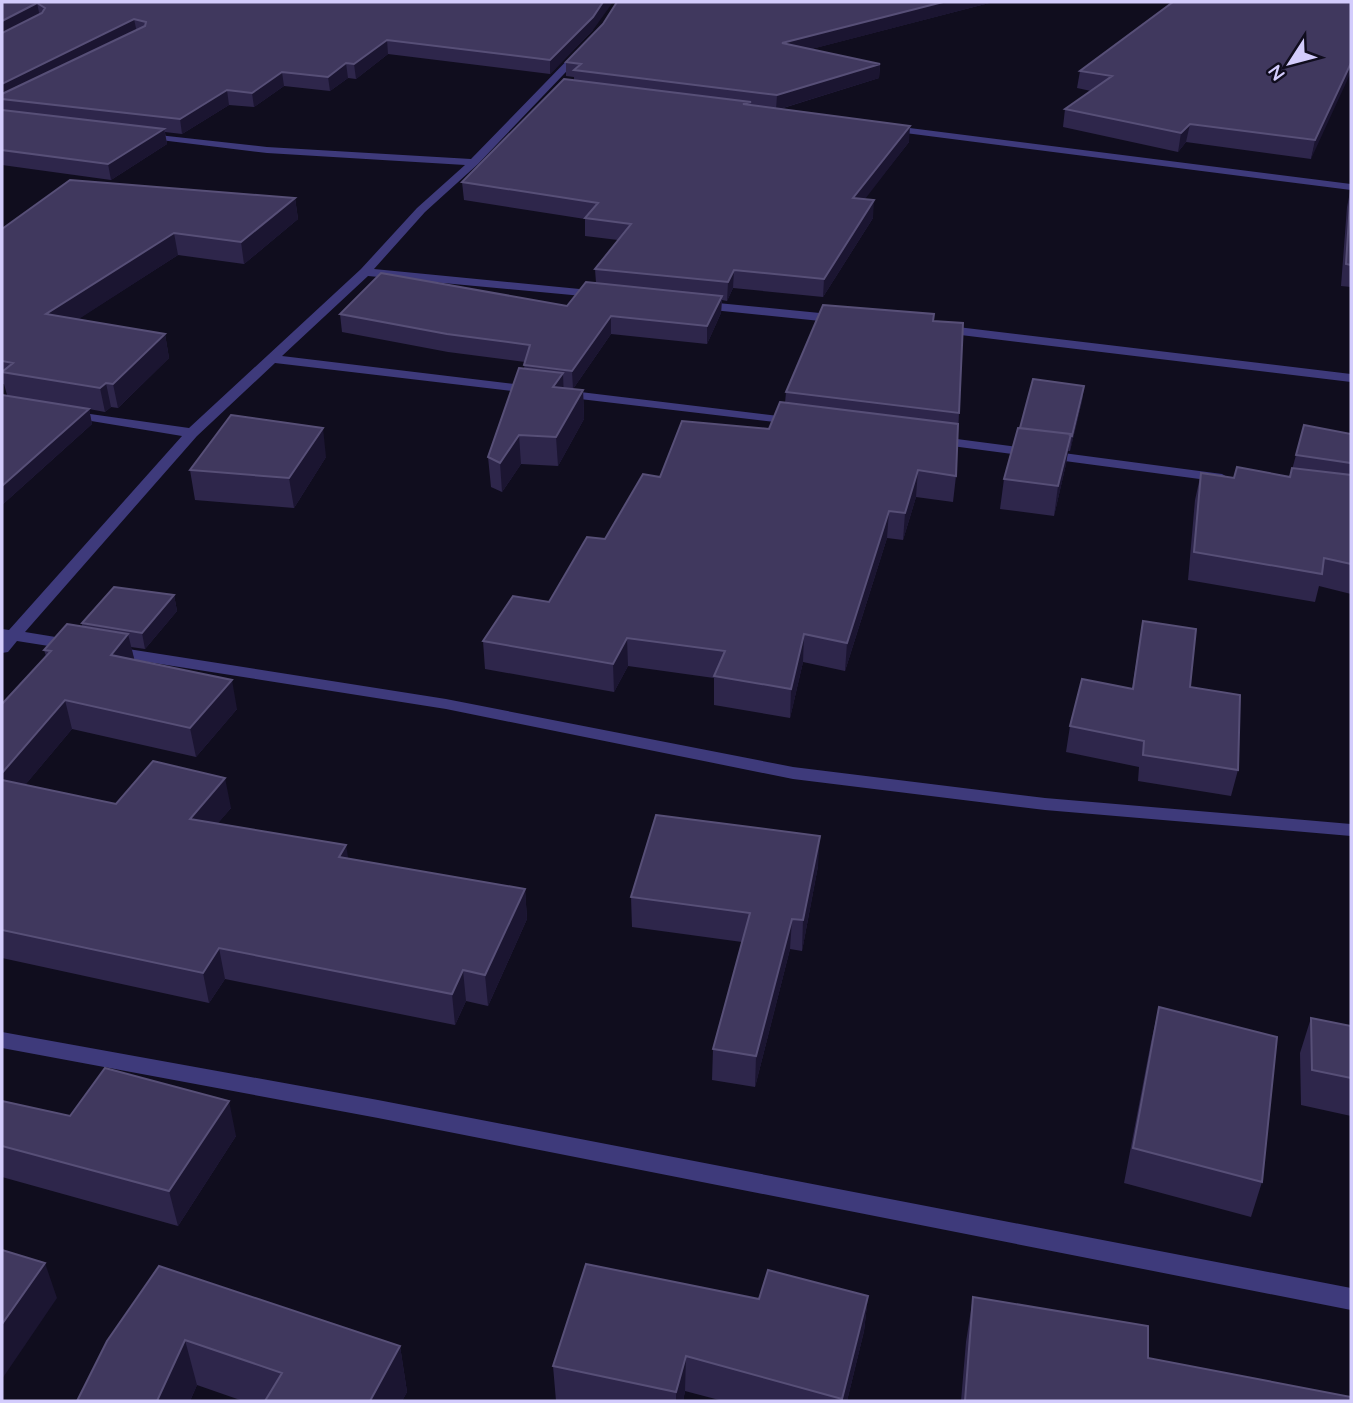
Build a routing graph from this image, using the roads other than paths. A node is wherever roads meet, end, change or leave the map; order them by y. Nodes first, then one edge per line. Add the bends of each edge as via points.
1 (589, 43) edge
2 (873, 127) edge
3 (134, 134) edge
4 (474, 162) junction
5 (1351, 187) edge
6 (365, 272) junction
7 (613, 297) edge
8 (682, 303) edge
9 (848, 320) edge
10 (931, 328) edge
11 (274, 359) junction
12 (1351, 378) edge
13 (56, 411) edge
14 (808, 424) edge
15 (192, 433) junction
16 (918, 438) edge
17 (1235, 480) edge
18 (6, 639) edge
19 (1351, 830) edge
20 (2, 1041) edge
21 (1351, 1299) edge

1 - 4 street via 552,88
2 - 5 street
3 - 4 street via 267,150
4 - 6 street via 421,210
6 - 7 street
6 - 11 street
8 - 9 street
10 - 12 street
11 - 14 street
11 - 15 street
13 - 15 street
15 - 18 street
16 - 17 street
18 - 19 street via 446,704 793,773 1045,804
20 - 21 street via 378,1109

